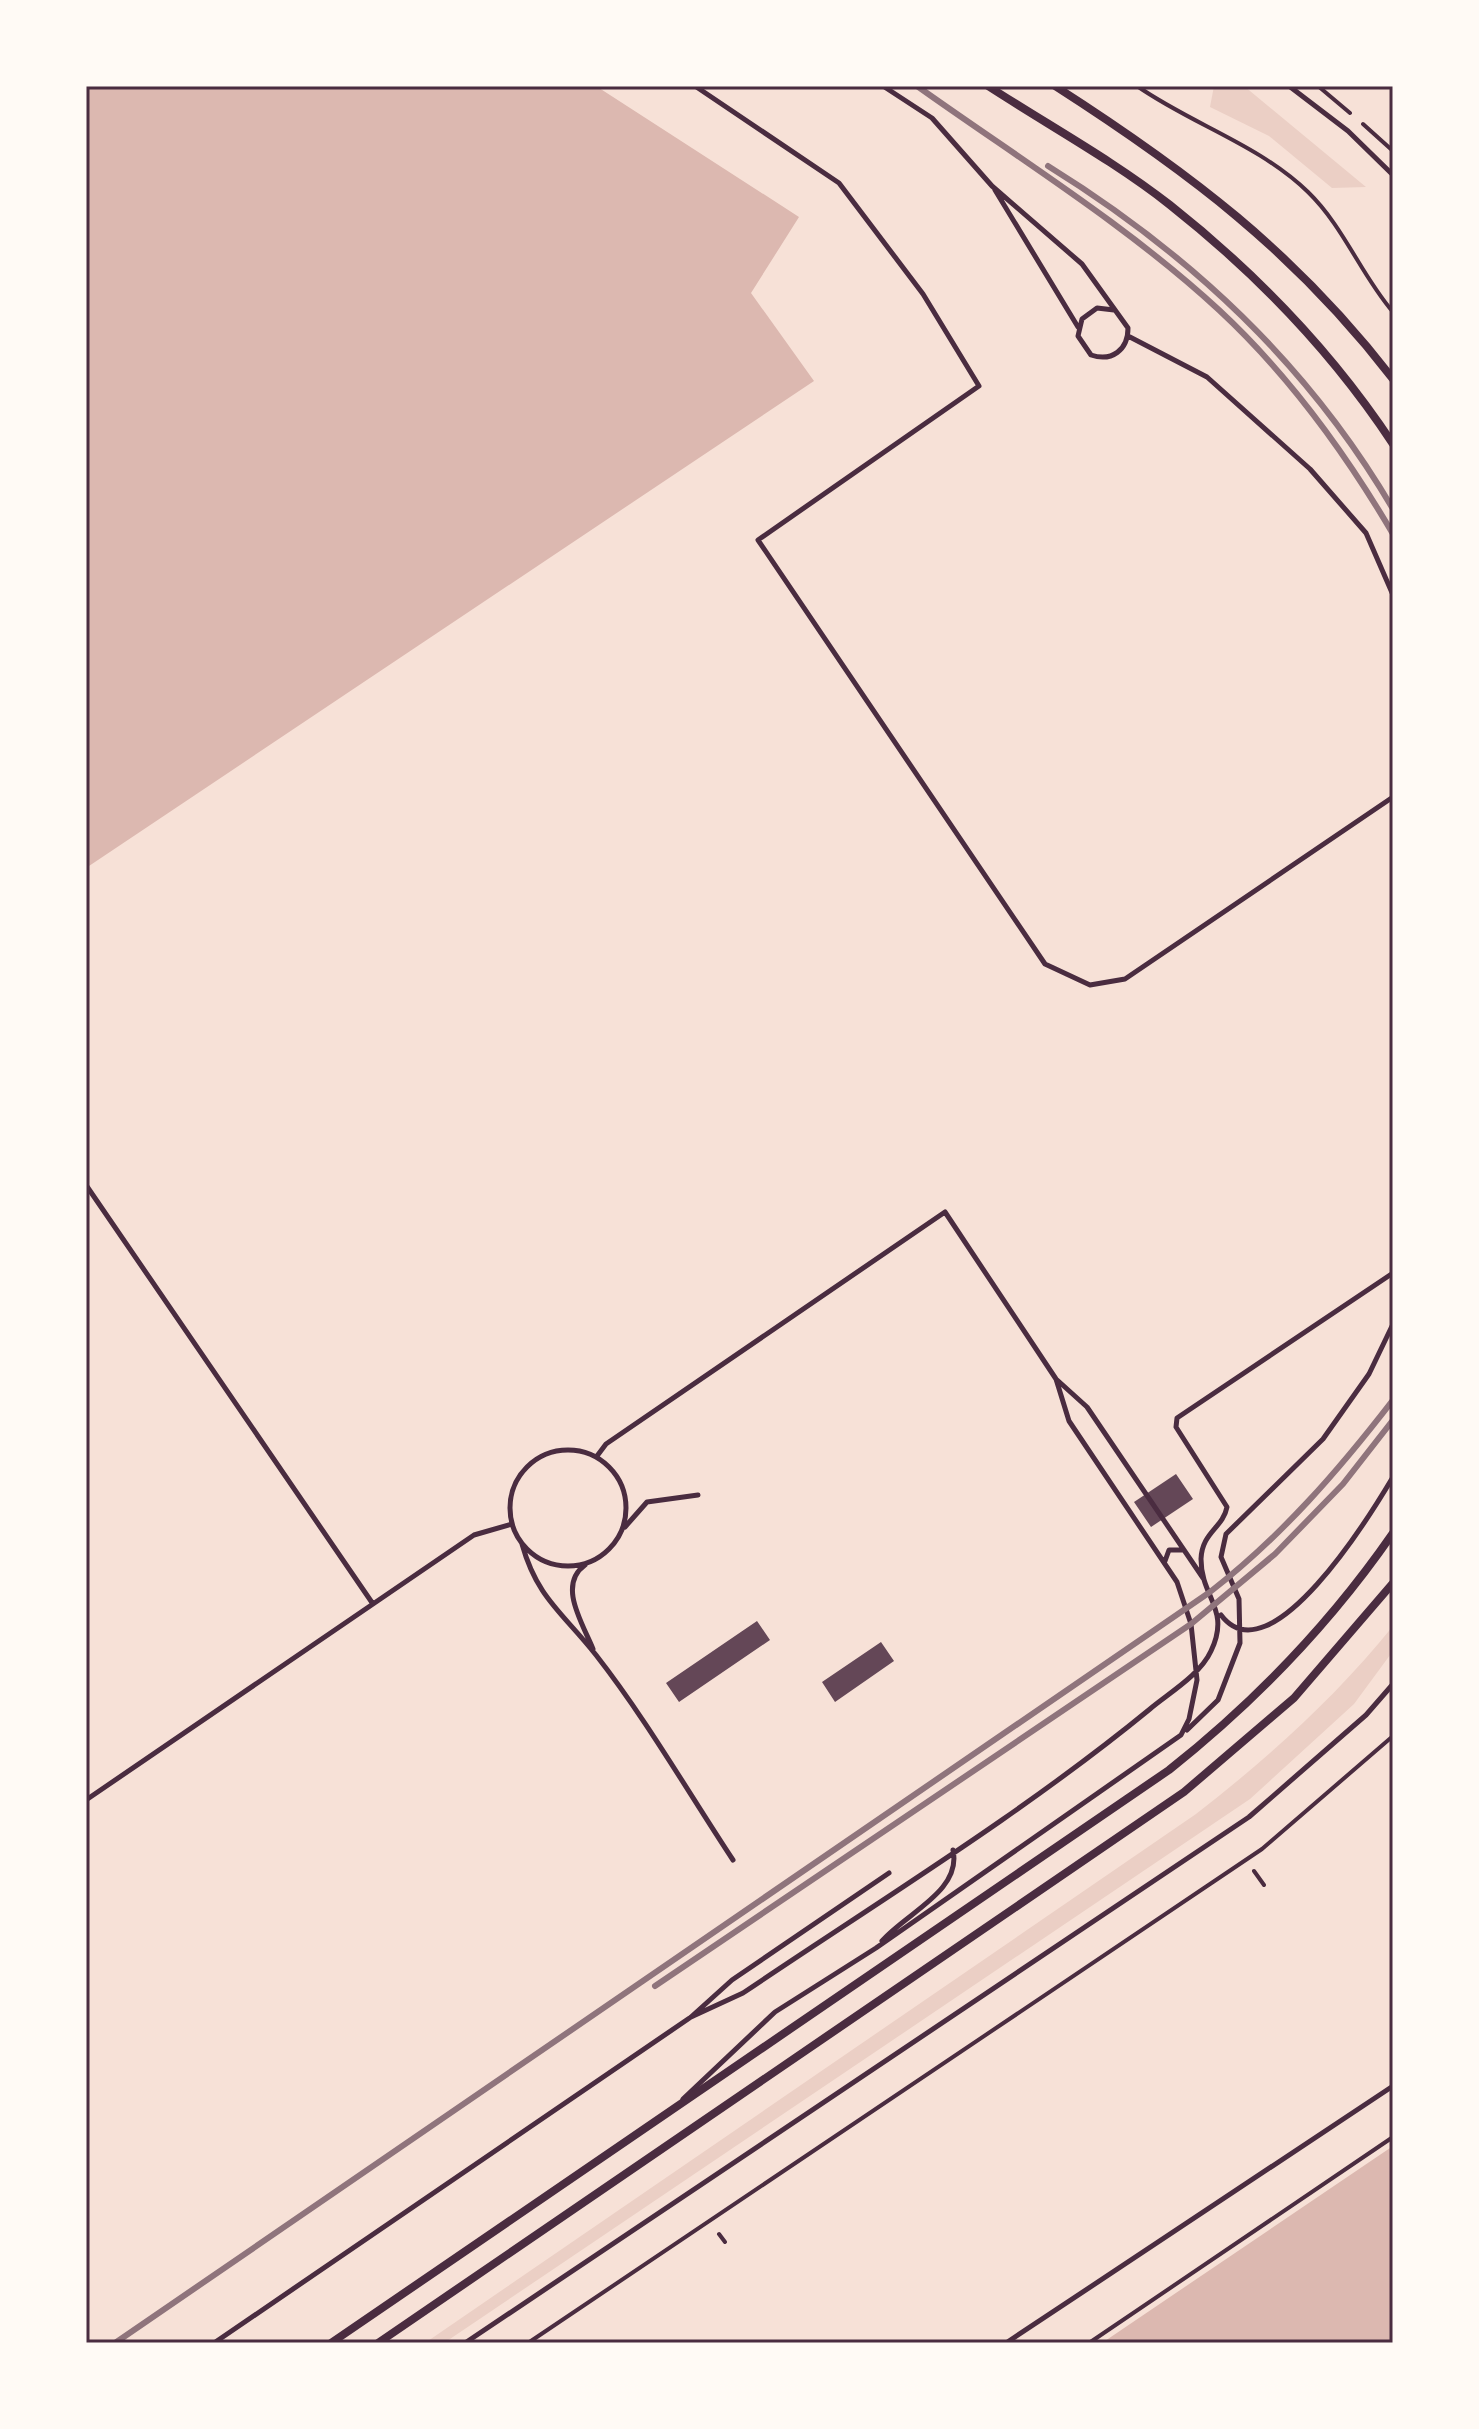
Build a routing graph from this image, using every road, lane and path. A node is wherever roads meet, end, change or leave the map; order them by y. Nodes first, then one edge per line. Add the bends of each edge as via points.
1 (695, 86) edge
2 (883, 86) edge
3 (988, 86) edge
4 (1055, 86) edge
5 (1137, 86) edge
6 (1289, 86) edge
7 (1393, 175) edge
8 (992, 186) junction
9 (1114, 310) junction
10 (1393, 312) edge
11 (1078, 327) junction
12 (1128, 336) junction
13 (1393, 379) edge
14 (1393, 444) edge
15 (1393, 595) edge
16 (1393, 797) edge
17 (86, 1185) edge
18 (1393, 1273) edge
19 (1393, 1324) edge
20 (1056, 1379) junction
21 (597, 1456) junction
22 (1393, 1477) edge
23 (698, 1495) dead end
24 (512, 1524) junction
25 (1393, 1533) edge
26 (620, 1534) junction
27 (522, 1544) junction
28 (1184, 1550) junction
29 (587, 1563) junction
30 (1165, 1564) junction
31 (1204, 1579) junction
32 (1393, 1583) edge
33 (373, 1604) junction
34 (1219, 1613) junction
35 (1241, 1630) junction
36 (595, 1654) junction
37 (1196, 1670) junction
38 (1393, 1684) edge
39 (1181, 1735) junction
40 (1393, 1736) edge
41 (86, 1800) edge
42 (953, 1850) junction
43 (733, 1860) dead end
44 (1254, 1871) dead end
45 (889, 1873) dead end
46 (1264, 1885) dead end
47 (876, 1948) junction
48 (691, 2017) junction
49 (1393, 2086) edge
50 (667, 2113) junction
51 (1393, 2137) edge
52 (719, 2234) dead end
53 (725, 2242) dead end
54 (214, 2343) edge
55 (331, 2343) edge
56 (378, 2343) edge
57 (465, 2343) edge
58 (528, 2343) edge
59 (1006, 2343) edge
60 (1089, 2343) edge

1 - 16 lane via 839,183 923,294 979,386 758,540 1045,964 1090,985 1125,979
2 - 8 lane via 932,118
3 - 14 street via 1168,204 1214,242 1327,354
4 - 13 street via 1236,213 1300,270
5 - 10 path via 1249,147 1310,194 1341,231
6 - 7 lane via 1348,131
8 - 9 lane via 1082,264
8 - 11 lane
9 - 11 lane via 1089,311
9 - 12 lane via 1124,320
11 - 12 lane via 1081,344 1100,357 1119,352
12 - 15 lane via 1207,377 1310,469 1366,533
17 - 33 lane
18 - 31 lane via 1177,1418 1176,1427 1227,1507 1203,1546
19 - 35 lane via 1369,1374 1323,1439 1222,1541 1221,1557 1239,1599
20 - 21 lane via 945,1212 606,1444
20 - 28 lane via 1087,1407
20 - 30 lane via 1069,1421
21 - 24 lane via 573,1450 537,1459 514,1487
21 - 26 lane via 619,1481 626,1499
22 - 35 lane via 1337,1560 1294,1609 1266,1628
23 - 26 lane via 647,1502
24 - 27 lane
24 - 33 lane via 474,1535
25 - 50 street via 1318,1633 1208,1739 1112,1811
26 - 29 lane
27 - 29 lane via 551,1564
27 - 36 lane via 530,1574 560,1618
28 - 30 lane via 1169,1550
28 - 31 lane
29 - 36 lane via 572,1578 572,1590
30 - 37 lane via 1191,1624
31 - 34 lane
32 - 56 street via 1294,1698 1184,1792
33 - 41 lane
34 - 35 lane
34 - 37 lane via 1210,1654
35 - 39 lane via 1236,1659 1218,1700
36 - 43 lane
37 - 39 lane via 1196,1696
37 - 42 lane via 1073,1769
38 - 57 lane via 1366,1715 1249,1817
39 - 47 lane
40 - 58 path via 1262,1849
42 - 47 lane via 950,1881
42 - 48 lane via 743,1993
44 - 46 path
45 - 48 lane via 732,1980
47 - 50 lane via 775,2012
48 - 54 lane
49 - 59 lane
50 - 55 street
51 - 60 path
52 - 53 path

